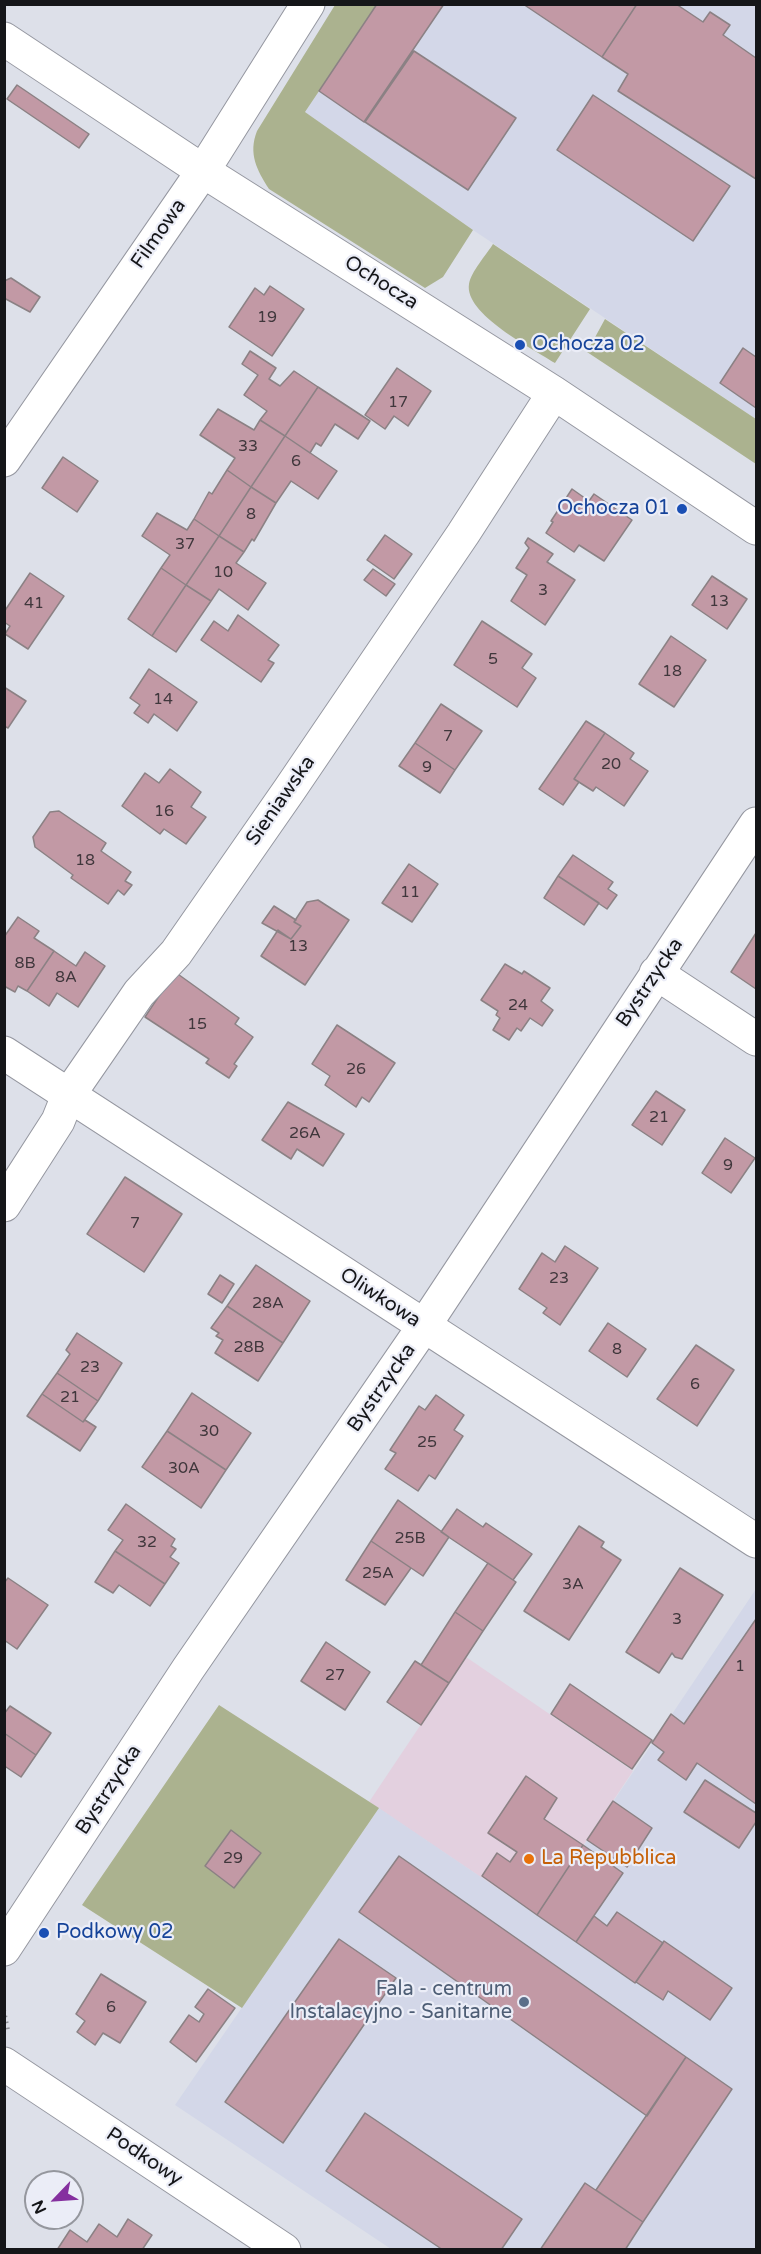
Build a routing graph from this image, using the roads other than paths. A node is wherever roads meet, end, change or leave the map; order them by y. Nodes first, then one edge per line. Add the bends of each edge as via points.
1 (308, 4) edge
2 (4, 39) edge
3 (203, 171) junction
4 (554, 393) junction
5 (4, 460) edge
6 (756, 528) edge
7 (756, 824) edge
8 (656, 973) junction
9 (756, 1039) edge
10 (4, 1053) edge
11 (68, 1096) junction
12 (4, 1205) edge
13 (424, 1326) junction
14 (756, 1541) edge
15 (4, 1949) edge
16 (7, 2049) edge
17 (284, 2250) edge

1 - 3 street, Filmowa
2 - 3 street, Ochocza
3 - 4 street, Ochocza
3 - 5 street, Filmowa
4 - 6 street, Ochocza
4 - 11 street, Sieniawska via 290,789 176,953 139,993
7 - 8 street, Bystrzycka
8 - 9 street
8 - 13 street, Bystrzycka
10 - 11 street, Oliwkowa
11 - 12 street, Sieniawska via 58,1121
11 - 13 street, Oliwkowa
13 - 14 street, Oliwkowa
13 - 15 street, Bystrzycka via 188,1669
16 - 17 street, Podkowy

